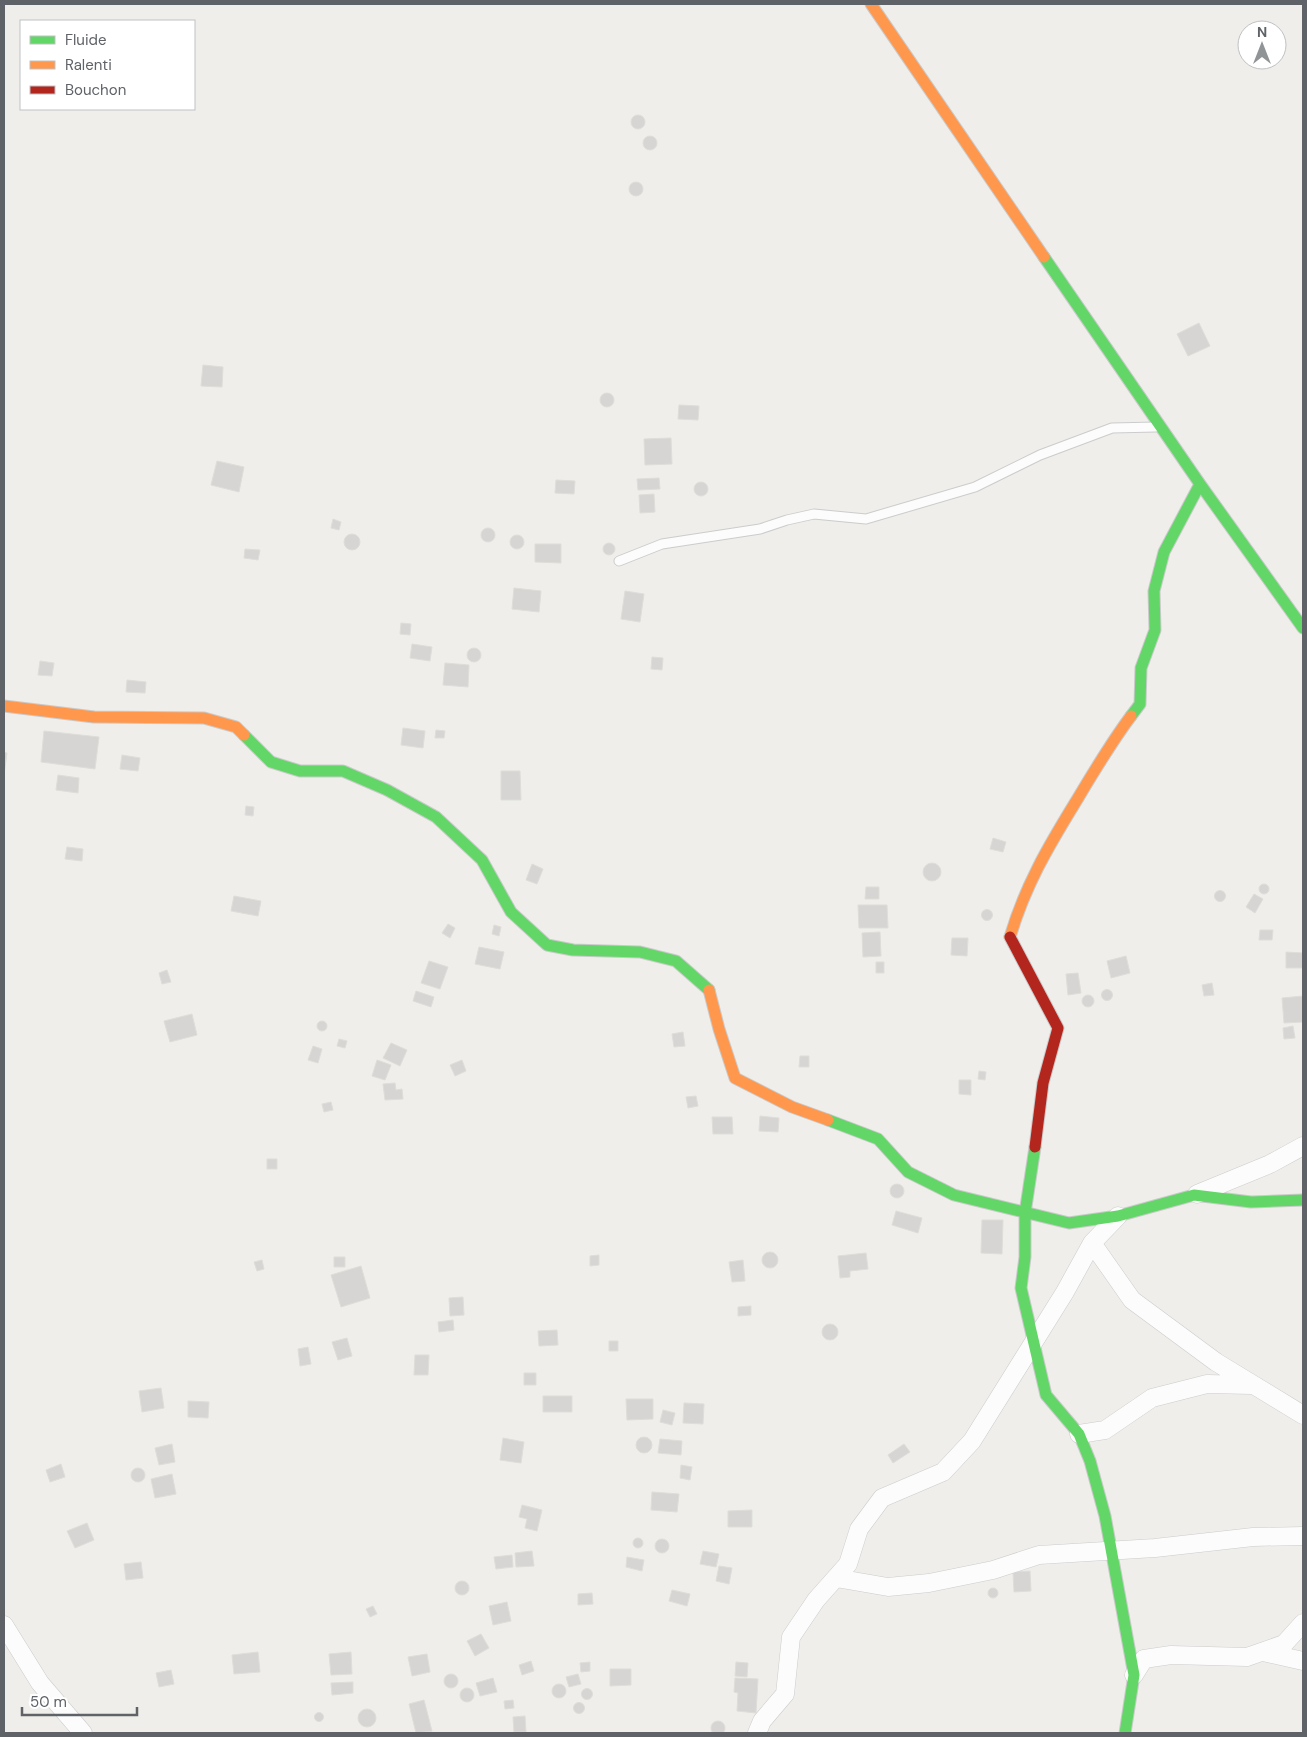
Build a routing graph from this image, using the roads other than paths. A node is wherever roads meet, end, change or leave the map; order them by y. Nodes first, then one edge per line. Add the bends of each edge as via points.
1 (871, 4) edge
2 (1161, 427) junction
3 (1200, 484) junction
4 (619, 560) dead end
5 (1303, 628) edge
6 (4, 706) edge
7 (1303, 1146) edge
8 (1194, 1195) junction
9 (1303, 1200) edge
10 (1025, 1213) junction
11 (1118, 1216) junction
12 (1092, 1243) junction
13 (1033, 1343) junction
14 (1254, 1385) junction
15 (1303, 1414) edge
16 (1079, 1434) junction
17 (1303, 1536) edge
18 (1111, 1550) junction
19 (836, 1578) junction
20 (1303, 1623) edge
21 (4, 1625) edge
22 (1263, 1652) junction
23 (1303, 1661) edge
24 (1134, 1674) junction
25 (83, 1733) edge
26 (757, 1733) edge
27 (1125, 1733) edge

1 - 2 street
2 - 3 street
2 - 4 lane via 1112,428 1040,455 975,487 866,519 814,514 760,529 662,544
3 - 5 street
3 - 10 street via 1164,552 1154,591 1155,630 1141,668 1140,704 1110,744 1042,857 1010,938 1058,1028 1043,1083
6 - 10 street via 94,716 204,718 236,727 271,762 300,771 343,771 387,790 436,816 482,860 511,912 547,945 573,950 640,952 676,961 709,990 735,1078 792,1107 878,1140 908,1172 954,1195
7 - 8 street via 1270,1164
8 - 9 street via 1251,1202
8 - 11 street
10 - 11 street via 1069,1223
10 - 13 street via 1021,1288
11 - 12 street
12 - 13 street
12 - 14 street via 1132,1300 1216,1362
13 - 16 street via 1046,1395
13 - 19 street via 972,1441 942,1472 882,1498 859,1529 848,1564
14 - 15 street
14 - 16 street via 1207,1384 1152,1398 1105,1430
16 - 18 street via 1095,1479
17 - 18 street via 1253,1536
18 - 19 street via 1039,1554 993,1570 929,1583 888,1586
18 - 24 street
19 - 26 street via 816,1600 791,1637 785,1694 762,1721
20 - 22 street via 1284,1644
21 - 25 street via 40,1683
22 - 23 street
22 - 24 street via 1247,1657 1170,1655 1144,1659
24 - 27 street

